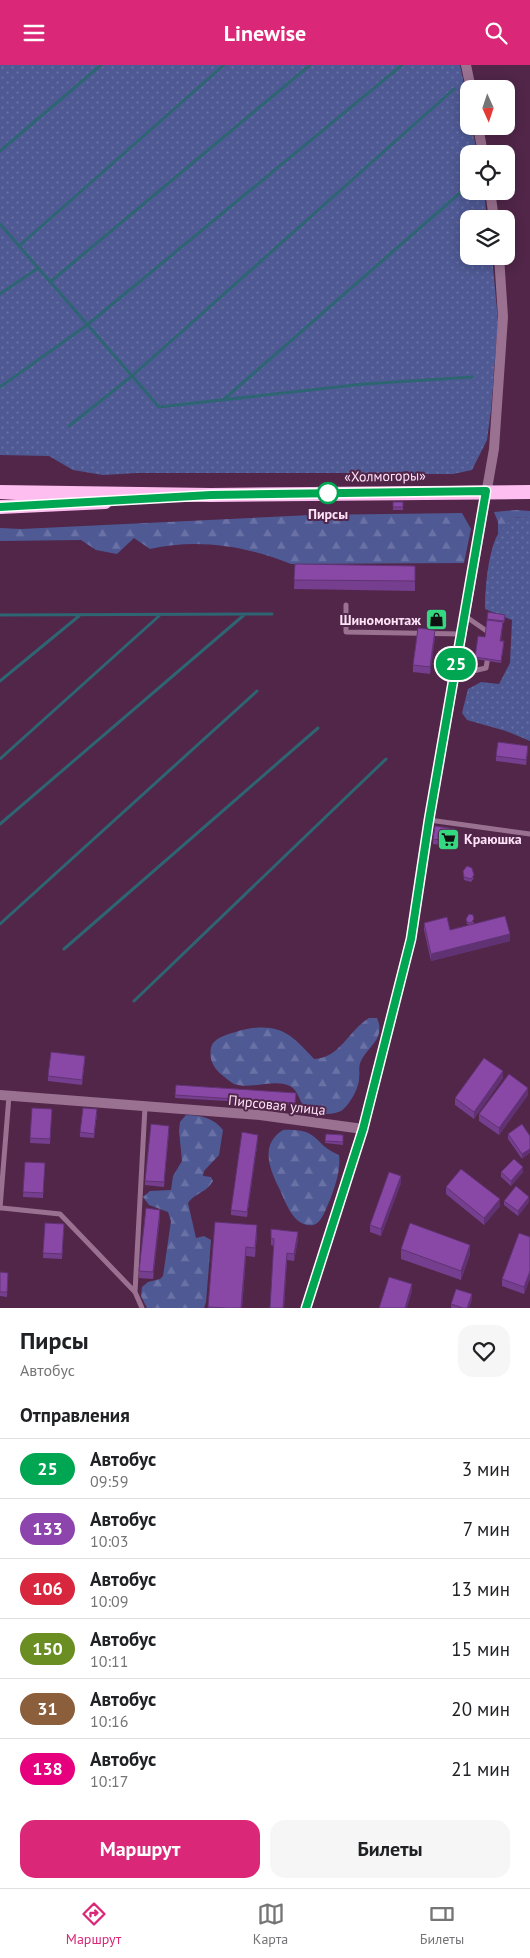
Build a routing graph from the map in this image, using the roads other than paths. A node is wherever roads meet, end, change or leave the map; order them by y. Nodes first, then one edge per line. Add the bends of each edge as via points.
1 (466, 65) edge
2 (468, 80) edge
3 (500, 265) edge
4 (486, 491) junction
5 (0, 492) edge
6 (530, 492) edge
7 (211, 495) junction
8 (0, 507) edge
9 (346, 605) dead end
10 (464, 616) junction
11 (461, 634) junction
12 (490, 643) edge
13 (489, 652) edge
14 (454, 675) junction
15 (429, 820) junction
16 (530, 834) edge
17 (4, 1095) edge
18 (145, 1107) junction
19 (363, 1129) junction
20 (1, 1208) edge
21 (135, 1293) junction
22 (142, 1308) edge
23 (306, 1308) edge

1 - 2 street
3 - 4 street via 502,358 494,449
4 - 6 highway, «Холмогоры»
4 - 7 highway, «Холмогоры»
4 - 10 street
5 - 7 highway, «Холмогоры»
7 - 8 highway, «Холмогоры»
9 - 11 lane via 346,631
10 - 11 street
10 - 12 lane via 492,635
11 - 14 street
13 - 14 lane via 486,668
14 - 15 street
15 - 16 lane
15 - 19 street via 411,939
17 - 18 street, Пирсовая улица
17 - 20 lane
18 - 19 street, Пирсовая улица via 260,1115
18 - 21 lane
19 - 23 street
20 - 21 lane via 60,1214
21 - 22 lane

